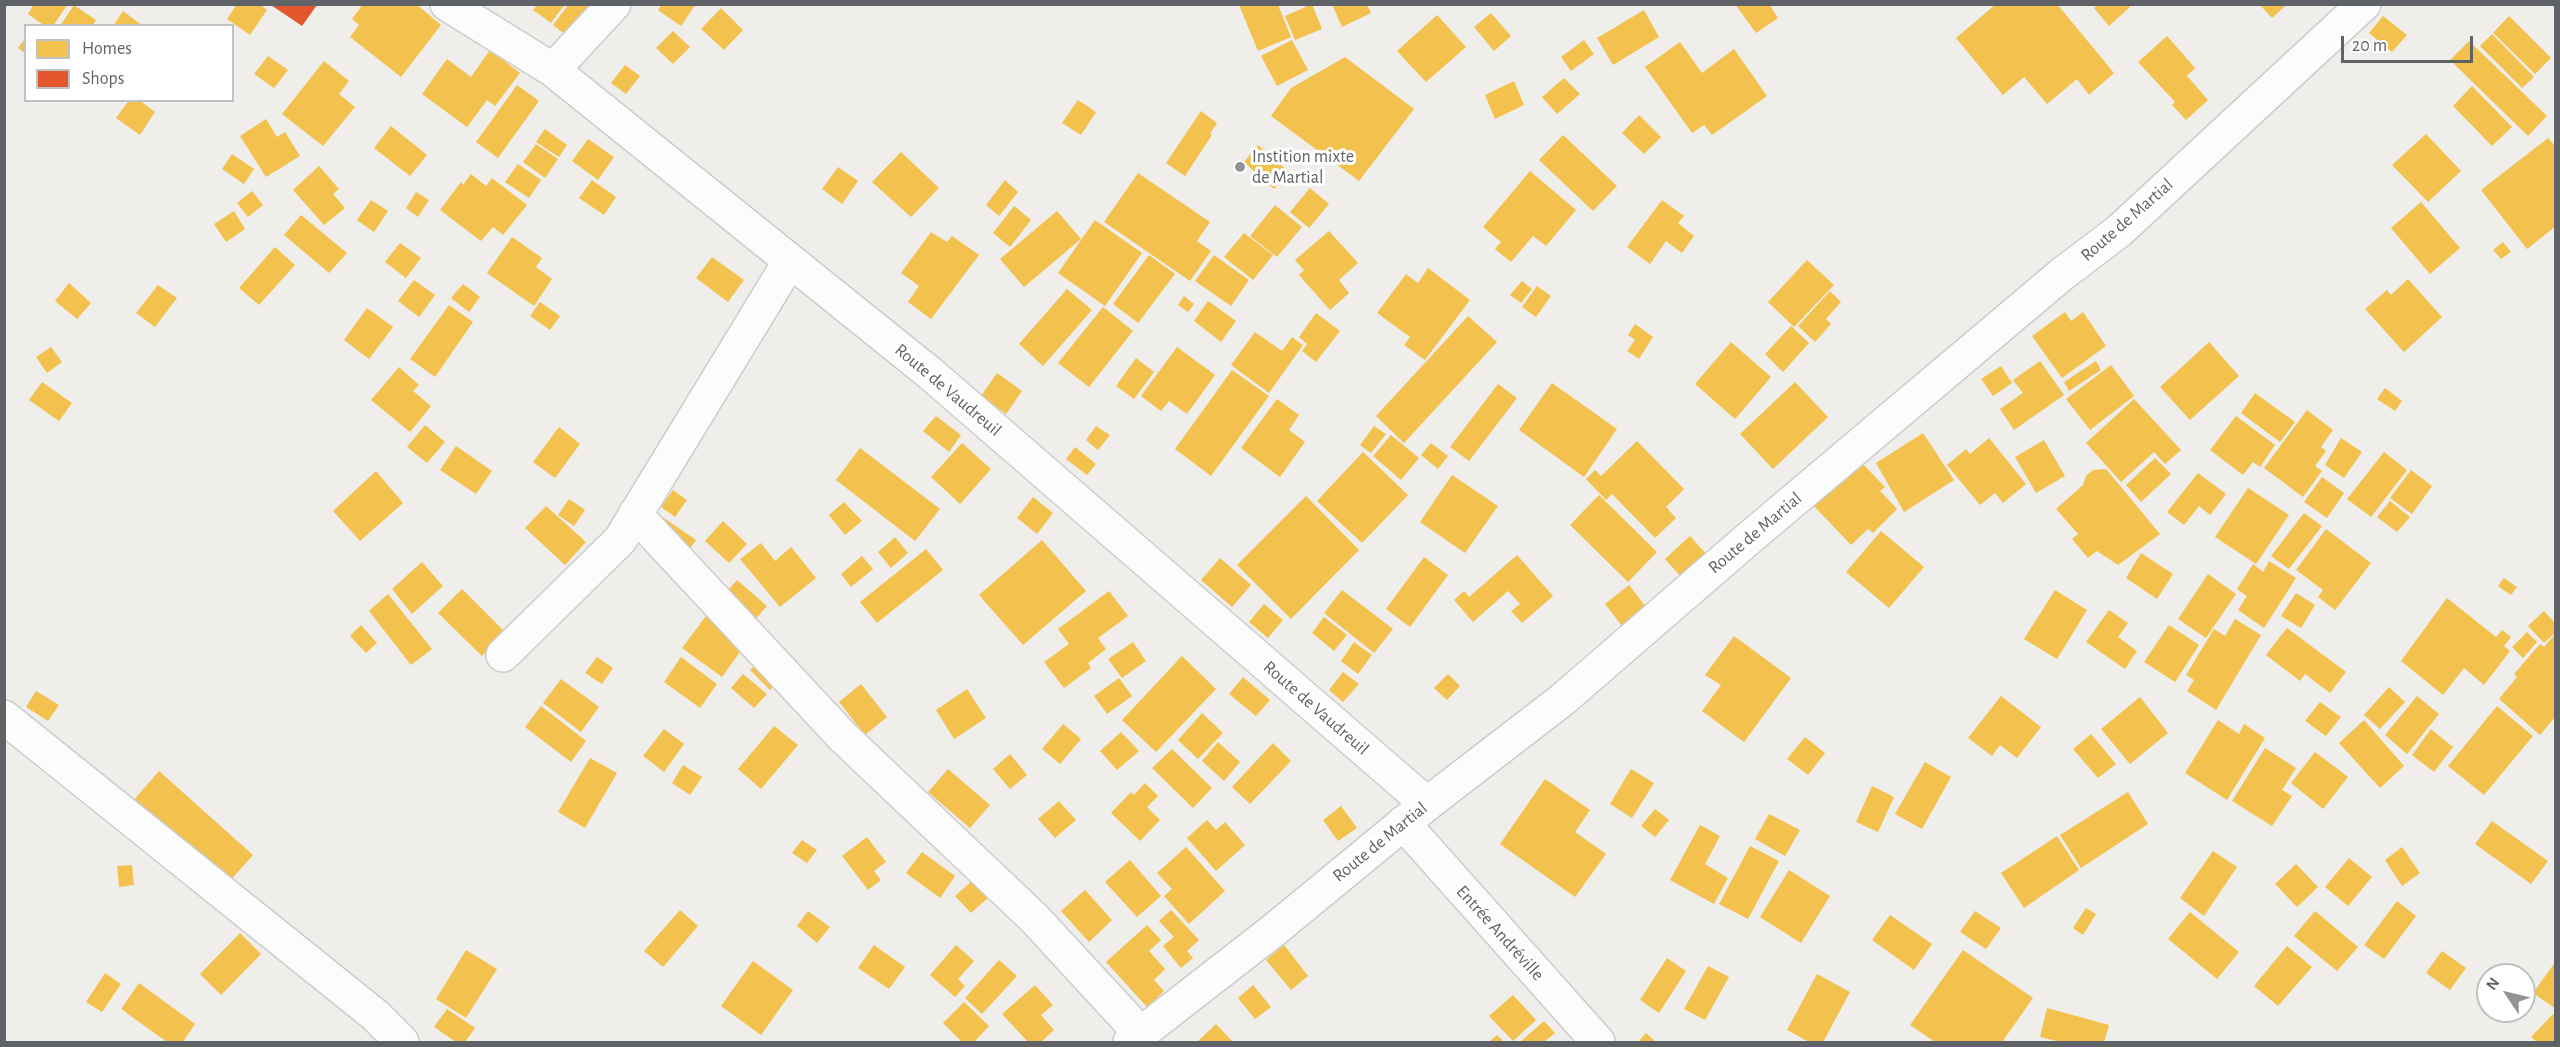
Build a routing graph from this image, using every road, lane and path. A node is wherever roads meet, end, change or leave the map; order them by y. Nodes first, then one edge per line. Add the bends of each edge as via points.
1 (447, 4) edge
2 (614, 4) edge
3 (2364, 4) edge
4 (553, 70) junction
5 (790, 261) junction
6 (635, 514) junction
7 (503, 655) dead end
8 (4, 717) edge
9 (1415, 814) junction
10 (1136, 1038) edge
11 (402, 1042) edge
12 (1598, 1042) edge

1 - 4 street, Route de Vaudreuil
2 - 4 street
3 - 9 street, Route de Martial via 2119,231 2061,275 1562,700
4 - 5 street, Route de Vaudreuil
5 - 6 street
5 - 9 street, Route de Vaudreuil via 931,374
6 - 7 street via 620,540
6 - 10 street via 843,736 1034,918
8 - 11 street via 375,1015
9 - 10 street, Route de Martial
9 - 12 street, Entrée Andréville

